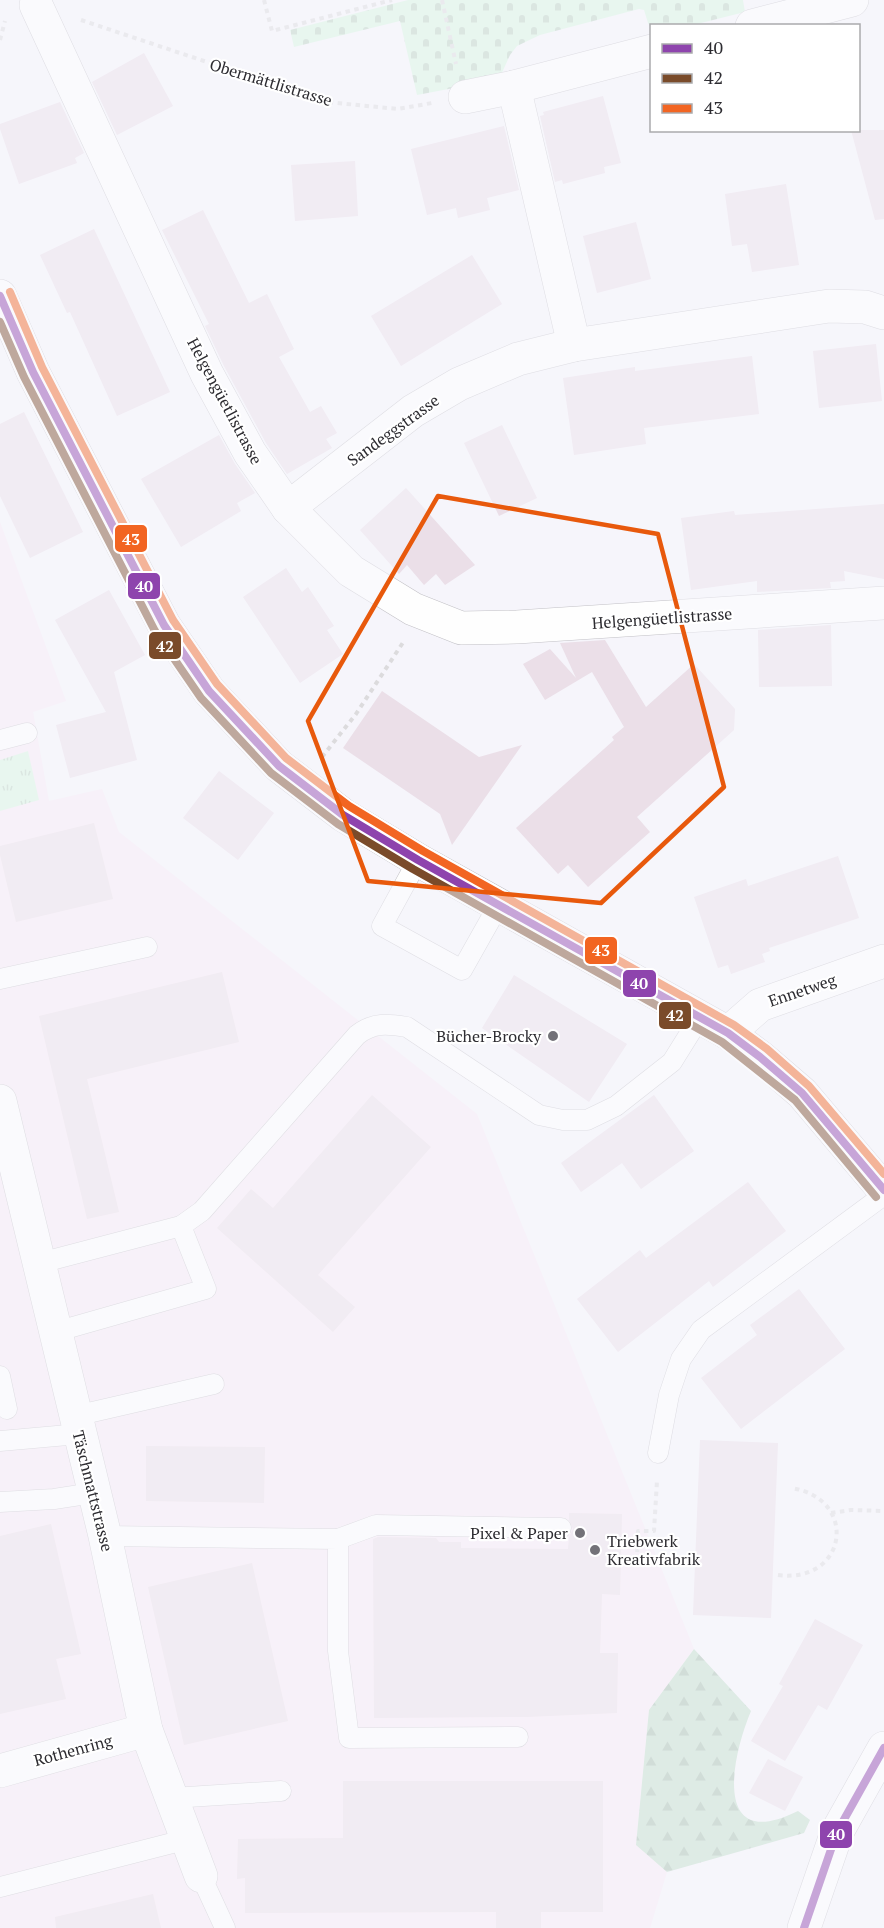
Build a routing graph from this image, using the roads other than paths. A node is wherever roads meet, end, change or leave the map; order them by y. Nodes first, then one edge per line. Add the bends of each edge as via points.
1 (852, 0) edge
2 (36, 5) road end
3 (760, 24) edge
4 (650, 51) edge
5 (514, 87) junction
6 (465, 97) road end
7 (0, 296) edge
8 (884, 313) edge
9 (574, 345) junction
10 (288, 508) junction
11 (884, 603) edge
12 (27, 733) dead end
13 (0, 740) edge
14 (418, 860) junction
15 (498, 906) junction
16 (147, 947) dead end
17 (884, 961) edge
18 (0, 979) edge
19 (714, 1025) junction
20 (0, 1101) edge
21 (884, 1190) edge
22 (884, 1195) edge
23 (181, 1226) junction
24 (40, 1263) junction
25 (55, 1332) junction
26 (0, 1376) edge
27 (214, 1384) dead end
28 (7, 1409) dead end
29 (77, 1425) junction
30 (0, 1441) edge
31 (658, 1453) road end
32 (93, 1493) junction
33 (0, 1502) edge
34 (561, 1528) dead end
35 (105, 1536) junction
36 (338, 1539) junction
37 (146, 1730) junction
38 (518, 1737) dead end
39 (884, 1748) edge
40 (0, 1771) edge
41 (281, 1791) dead end
42 (172, 1798) junction
43 (188, 1839) junction
44 (201, 1876) joint
45 (0, 1887) edge
46 (225, 1928) edge
47 (804, 1928) edge

1 - 3 street
2 - 10 street, Helgengüetlistrasse via 207,374 250,453
4 - 5 street
5 - 6 street
5 - 9 street
7 - 14 street via 33,372 164,626 209,691 279,766 343,815
8 - 9 street, Sandeggstrasse via 865,307 829,306
9 - 10 street, Sandeggstrasse via 518,359 459,384 413,411
10 - 11 street, Helgengüetlistrasse via 351,571 414,609 461,628
12 - 13 lane
14 - 15 street
14 - 15 lane via 382,926 462,970
15 - 19 street
16 - 18 lane
17 - 19 street, Ennetweg
19 - 21 street via 760,1056 802,1093
19 - 23 lane via 616,1106 587,1120 539,1114 407,1027 366,1027 202,1211
20 - 24 street, Täschmattstrasse
22 - 31 lane via 701,1330 681,1359 669,1395
23 - 24 lane
23 - 25 lane via 206,1289
24 - 25 street, Täschmattstrasse
25 - 29 street, Täschmattstrasse
26 - 28 lane
27 - 29 lane
29 - 30 lane
29 - 32 street, Täschmattstrasse
32 - 33 lane
32 - 35 street, Täschmattstrasse
34 - 36 lane via 376,1525
35 - 36 lane
35 - 37 street, Täschmattstrasse
36 - 38 lane via 338,1651 349,1738
37 - 40 street, Rothenring
37 - 42 street, Täschmattstrasse
39 - 47 street via 837,1833
41 - 42 lane
42 - 43 street, Täschmattstrasse
43 - 44 street, Täschmattstrasse
43 - 45 lane
44 - 46 lane

